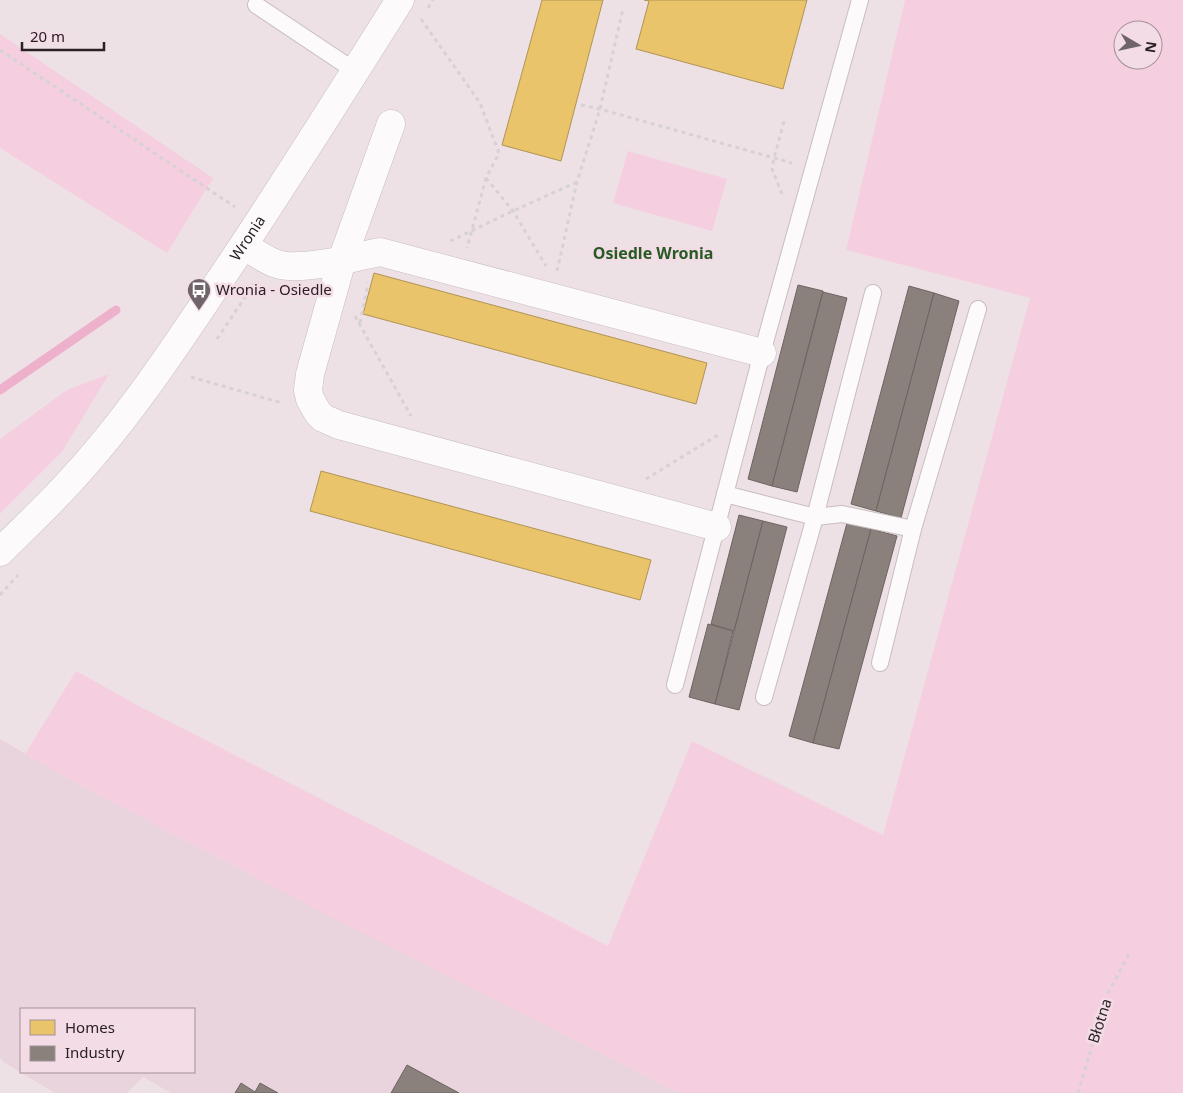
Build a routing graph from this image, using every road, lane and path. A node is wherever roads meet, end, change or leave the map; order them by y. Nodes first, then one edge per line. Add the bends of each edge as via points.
1 (400, 0) edge
2 (860, 0) edge
3 (256, 5) dead end
4 (624, 9) dead end
5 (421, 19) dead end
6 (0, 50) edge
7 (355, 71) junction
8 (581, 105) dead end
9 (600, 109) junction
10 (391, 124) dead end
11 (813, 169) junction
12 (486, 178) junction
13 (577, 182) junction
14 (513, 211) junction
15 (259, 222) junction
16 (472, 231) junction
17 (244, 245) junction
18 (408, 259) junction
19 (342, 260) junction
20 (462, 274) junction
21 (369, 280) dead end
22 (552, 288) junction
23 (873, 293) dead end
24 (332, 294) junction
25 (978, 310) dead end
26 (360, 323) junction
27 (762, 353) junction
28 (191, 377) dead end
29 (318, 413) junction
30 (720, 434) dead end
31 (408, 444) junction
32 (725, 494) junction
33 (614, 499) junction
34 (815, 518) junction
35 (717, 527) junction
36 (913, 530) junction
37 (0, 552) edge
38 (880, 664) dead end
39 (675, 685) dead end
40 (764, 697) dead end
41 (1130, 952) dead end
42 (1078, 1093) edge

1 - 7 street, Wronia
2 - 11 lane
3 - 7 lane
4 - 9 path
5 - 12 path via 480,103 498,153
6 - 15 path
7 - 15 street, Wronia
8 - 9 path
9 - 11 path
9 - 13 path
10 - 19 street
11 - 27 lane
12 - 14 path
12 - 16 path
13 - 14 path
13 - 22 path
14 - 16 path
14 - 22 path
15 - 17 street, Wronia
16 - 18 path
16 - 20 path
17 - 19 street via 280,265
17 - 37 street, Wronia via 122,420 74,478
18 - 19 street via 380,252
18 - 20 street
19 - 24 street
20 - 22 street
21 - 26 path
22 - 27 street
23 - 34 lane
24 - 26 path via 344,299
24 - 29 street via 308,390
25 - 36 lane
26 - 31 path via 412,418 415,427
27 - 32 lane
28 - 29 path
29 - 31 street via 339,426
30 - 33 path
31 - 33 street
32 - 34 lane
32 - 35 lane
33 - 35 street
34 - 36 lane via 842,514
34 - 40 lane
35 - 39 lane
36 - 38 lane
41 - 42 path, Błotna via 1108,995

